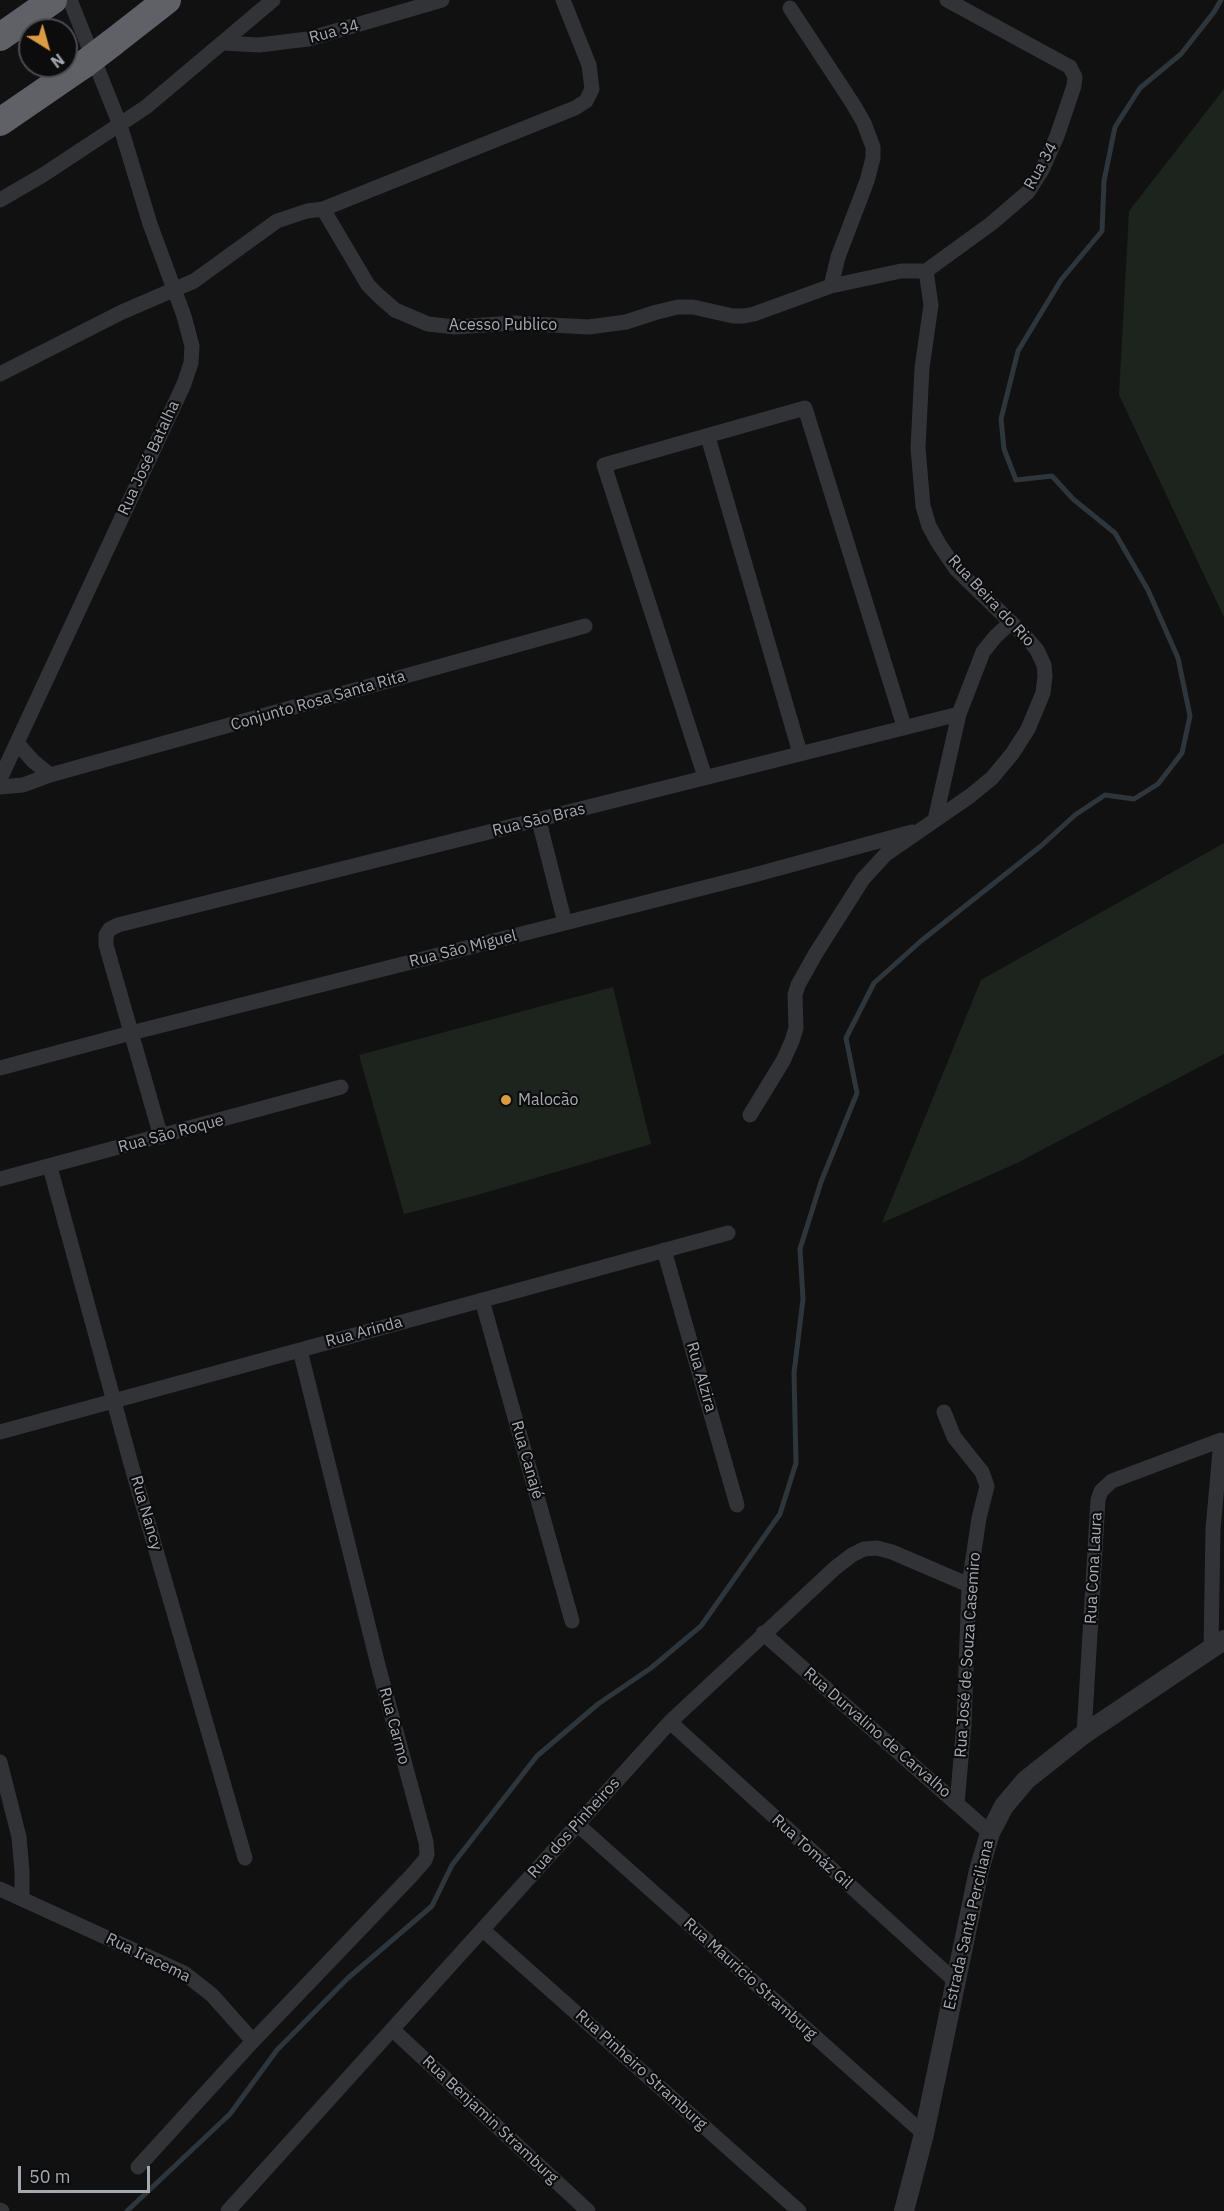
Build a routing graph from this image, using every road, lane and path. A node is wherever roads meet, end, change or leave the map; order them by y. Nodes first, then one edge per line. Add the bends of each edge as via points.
1 (167, 0) edge
2 (273, 0) edge
3 (442, 0) edge
4 (563, 0) edge
5 (947, 0) edge
6 (56, 2) edge
7 (790, 9) dead end
8 (0, 37) edge
9 (222, 43) junction
10 (0, 122) edge
11 (120, 125) junction
12 (0, 200) edge
13 (323, 209) junction
14 (926, 271) junction
15 (831, 286) junction
16 (173, 290) junction
17 (0, 374) edge
18 (708, 437) junction
19 (1011, 622) junction
20 (585, 626) dead end
21 (959, 714) junction
22 (904, 726) junction
23 (17, 742) junction
24 (800, 753) junction
25 (50, 775) junction
26 (705, 777) junction
27 (0, 779) edge
28 (0, 787) edge
29 (539, 820) junction
30 (931, 824) junction
31 (566, 923) junction
32 (131, 1033) junction
33 (0, 1068) edge
34 (341, 1088) dead end
35 (750, 1115) dead end
36 (161, 1137) junction
37 (50, 1167) junction
38 (0, 1179) edge
39 (728, 1233) dead end
40 (664, 1250) junction
41 (482, 1300) junction
42 (300, 1350) junction
43 (114, 1401) junction
44 (944, 1412) dead end
45 (0, 1432) edge
46 (1222, 1440) edge
47 (737, 1505) dead end
48 (969, 1585) junction
49 (572, 1621) dead end
50 (763, 1633) junction
51 (1218, 1645) edge
52 (670, 1722) junction
53 (1084, 1734) junction
54 (1, 1772) edge
55 (957, 1804) junction
56 (577, 1824) junction
57 (990, 1833) junction
58 (245, 1858) dead end
59 (0, 1889) edge
60 (22, 1899) junction
61 (483, 1930) junction
62 (955, 1982) junction
63 (393, 2030) junction
64 (253, 2041) junction
65 (924, 2134) junction
66 (138, 2167) dead end
67 (228, 2211) edge
68 (588, 2211) edge
69 (799, 2211) edge
70 (904, 2211) edge

1 - 10 highway, bridge
2 - 9 street
3 - 9 street, Rua 34 via 308,39 278,44
4 - 13 street via 589,65 592,89 586,101
5 - 14 street, Rua 34 via 1057,60 1075,77 1058,136 1028,192
6 - 8 highway
6 - 11 street, Rua José Batalha
7 - 15 street via 854,104 873,147 867,181
9 - 11 street
11 - 12 street
11 - 16 street, Rua José Batalha
13 - 15 street, Acesso Publico via 379,296 395,310 428,324 589,327 626,322 678,307 744,316
13 - 16 street via 277,221 208,272
14 - 15 street, Acesso Publico via 901,271
14 - 19 street, Rua Beira do Rio via 931,305 922,368 918,447 922,506 929,526 956,570
16 - 17 street
16 - 23 street, Rua José Batalha via 192,346 191,363
18 - 22 street via 805,408
18 - 24 street
18 - 26 street via 604,465
19 - 21 street via 983,652
19 - 30 street, Rua Beira do Rio via 1037,650 1044,665 1043,693 1028,729 992,778
20 - 25 street, Conjunto Rosa Santa Rita
21 - 22 street, Rua São Bras
21 - 30 street
22 - 24 street, Rua São Bras
23 - 25 street
23 - 27 street, Rua José Batalha
24 - 26 street, Rua São Bras
25 - 28 street, Conjunto Rosa Santa Rita via 23,785
26 - 29 street, Rua São Bras
29 - 31 street
29 - 32 street, Rua São Bras via 110,929 106,945
30 - 31 street, Rua São Miguel
30 - 35 street, Rua Beira do Rio via 874,866 816,953 795,995 792,1041
31 - 32 street, Rua São Miguel
32 - 33 street, Rua São Miguel
32 - 36 street
34 - 36 street, Rua São Roque
36 - 37 street, Rua São Roque
37 - 38 street, Rua São Roque
37 - 43 street, Rua Nancy
39 - 40 street, Rua Arinda
40 - 41 street, Rua Arinda
40 - 47 street, Rua Alzira
41 - 42 street, Rua Arinda
41 - 49 street, Rua Canajé
42 - 43 street, Rua Arinda
42 - 64 street, Rua Carmo via 427,1854 412,1875
43 - 45 street, Rua Arinda
43 - 58 street, Rua Nancy
44 - 48 street, Rua José de Souza Casemiro via 954,1437 982,1472 987,1486
46 - 51 street, Rua Cona Laura via 1213,1529
46 - 53 street, Rua Cona Laura via 1112,1481 1101,1491
48 - 50 street, Rua dos Pinheiros via 892,1552 864,1549 835,1568
48 - 55 street, Rua José de Souza Casemiro
50 - 52 street, Rua dos Pinheiros
50 - 55 street, Rua Durvalino de Carvalho
51 - 53 street, Estrada Santa Perciliana
52 - 56 street, Rua dos Pinheiros
52 - 62 street, Rua Tomáz Gil
53 - 57 street, Estrada Santa Perciliana via 1026,1780 1004,1806
54 - 60 street via 19,1837
55 - 57 street, Rua Durvalino de Carvalho
56 - 61 street, Rua dos Pinheiros
56 - 65 street, Rua Mauricio Stramburg
57 - 62 street, Estrada Santa Perciliana
59 - 60 street, Rua Iracema
60 - 64 street, Rua Iracema via 184,1973 212,1995
61 - 63 street, Rua dos Pinheiros
61 - 69 street, Rua Pinheiro Stramburg
62 - 65 street, Estrada Santa Perciliana
63 - 67 street, Rua dos Pinheiros
63 - 68 street, Rua Benjamin Stramburg
64 - 66 street
65 - 70 street, Estrada Santa Perciliana

